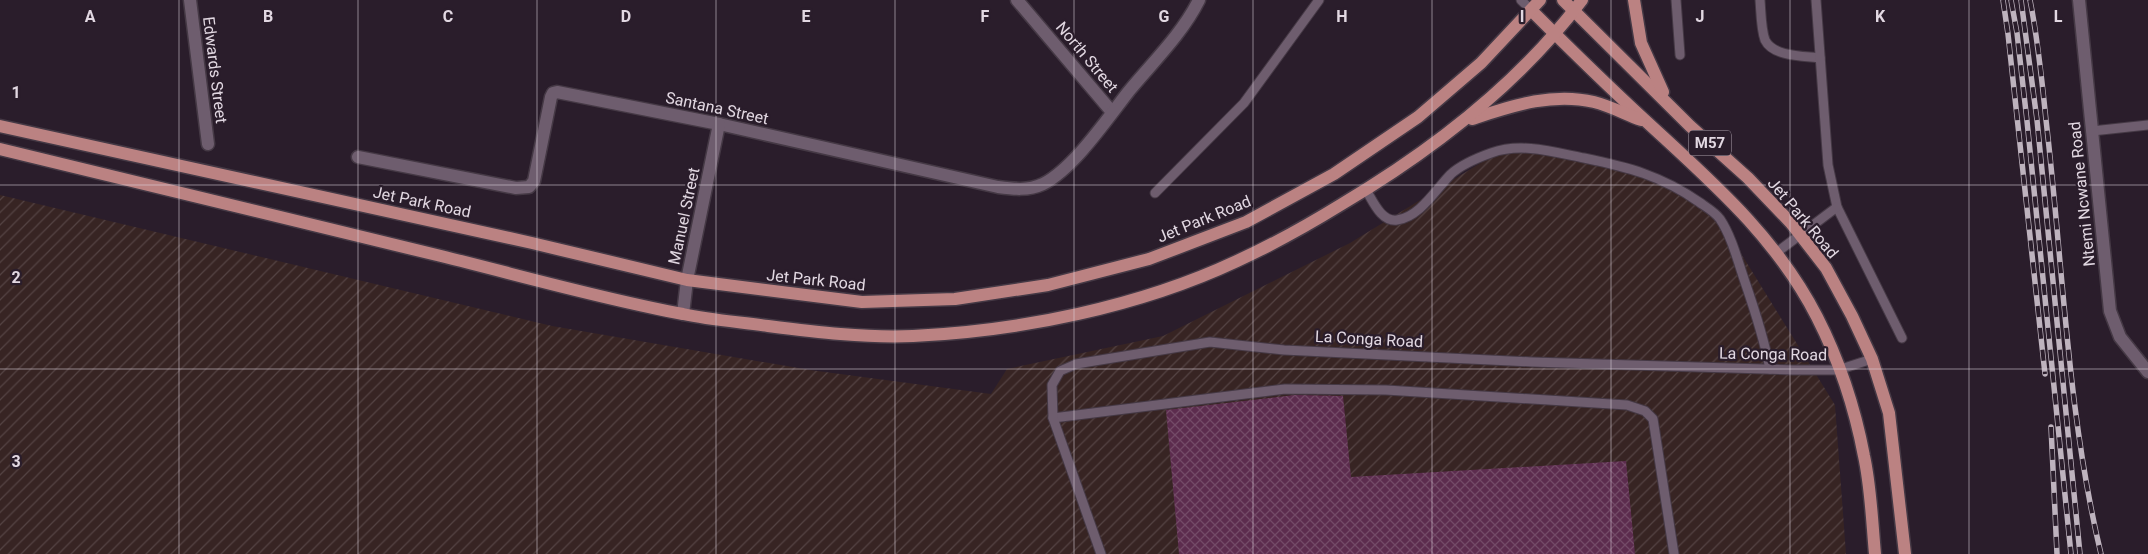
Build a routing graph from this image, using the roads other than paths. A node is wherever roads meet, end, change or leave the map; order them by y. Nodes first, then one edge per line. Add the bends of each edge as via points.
1 (190, 0) edge
2 (1017, 0) edge
3 (1199, 0) edge
4 (1319, 0) edge
5 (1521, 0) edge
6 (1540, 0) edge
7 (1563, 0) edge
8 (1582, 0) edge
9 (1634, 0) edge
10 (1676, 0) edge
11 (1760, 0) edge
12 (1816, 0) edge
13 (2079, 0) edge
14 (1531, 10) junction
15 (1574, 12) junction
16 (1554, 34) junction
17 (1680, 55) dead end
18 (1820, 58) junction
19 (1669, 104) junction
20 (1112, 112) junction
21 (1466, 120) junction
22 (1648, 123) junction
23 (719, 124) junction
24 (2148, 125) edge
25 (0, 126) edge
26 (2092, 131) junction
27 (208, 144) dead end
28 (0, 149) edge
29 (358, 157) dead end
30 (1366, 190) junction
31 (1155, 193) dead end
32 (1838, 207) junction
33 (1800, 234) junction
34 (1776, 253) junction
35 (687, 280) junction
36 (683, 314) junction
37 (1902, 338) dead end
38 (1872, 359) junction
39 (1770, 369) junction
40 (1838, 370) junction
41 (2148, 372) edge
42 (1053, 418) junction
43 (1101, 554) edge
44 (1674, 554) edge
45 (1875, 554) edge
46 (1905, 554) edge

1 - 27 street, Edwards Street
2 - 20 street, North Street
3 - 20 street, Santana Street via 1175,35
4 - 31 lane via 1244,103
5 - 14 lane
6 - 14 main road, Jet Park Road
7 - 15 main road, Jet Park Road / M57
8 - 15 main road
9 - 19 main road via 1641,43
10 - 17 lane
11 - 18 lane via 1765,39 1770,46 1784,53
12 - 18 lane
13 - 26 street, Ntemi Ncwane Road
14 - 16 main road, M57
14 - 35 main road, Jet Park Road via 1481,63 1418,117 1334,174 1246,222 1149,260 1048,285 955,299 862,302
15 - 16 main road
15 - 19 main road, Jet Park Road / M57
16 - 21 main road via 1498,93
16 - 22 main road, M57
18 - 32 lane via 1828,165
19 - 33 main road, Jet Park Road / M57 via 1748,178
20 - 23 street, Santana Street via 1061,171 1033,188 1018,189
21 - 22 main road via 1528,102 1555,99 1593,102
21 - 30 main road
22 - 34 main road, M57 via 1713,182 1760,231
23 - 29 street, Santana Street via 553,92 534,181 529,187 516,188
23 - 35 street, Manuel Street
24 - 26 lane
25 - 35 main road, Jet Park Road
26 - 41 street, Ntemi Ncwane Road via 2112,320 2127,349
28 - 36 main road
30 - 36 main road via 1294,233 1233,263 1165,290 1050,319 982,330 911,336 833,334
30 - 39 lane via 1381,214 1396,220 1414,212 1464,165 1491,153 1516,148 1622,166 1662,179 1699,202 1722,224 1764,336
32 - 33 lane
32 - 37 lane
33 - 34 lane
33 - 38 main road, Jet Park Road / M57 via 1826,268
34 - 40 main road, M57 via 1816,316
35 - 36 street, Manuel Street
38 - 40 lane, La Conga Road
38 - 46 main road, Jet Park Road / M57 via 1889,414
39 - 40 lane, La Conga Road
39 - 42 lane, La Conga Road via 1314,352 1210,342 1076,364 1060,371 1052,385
40 - 45 main road, M57 via 1848,392 1865,457
42 - 43 lane, La Conga Road
42 - 44 lane via 1285,389 1386,390 1627,405 1645,411 1653,419

